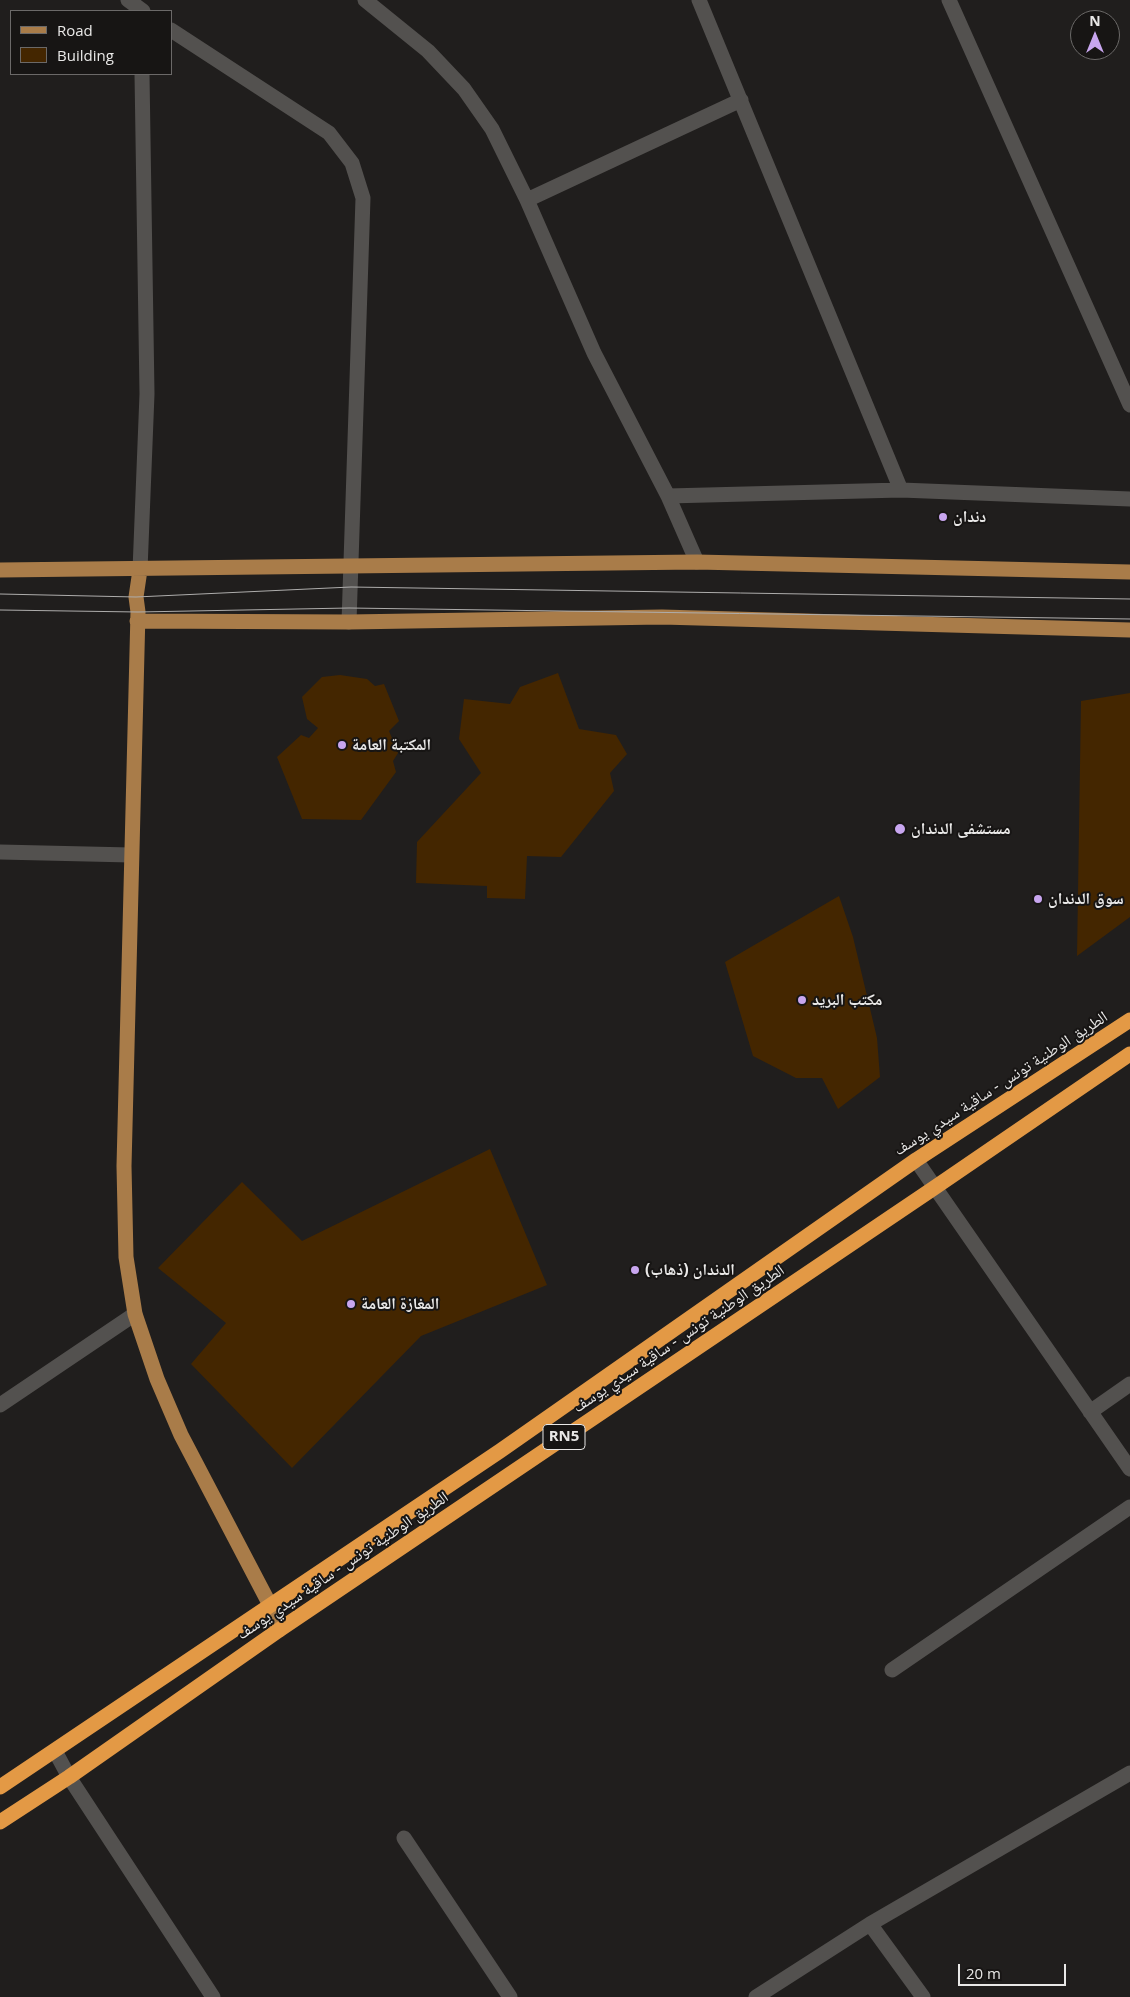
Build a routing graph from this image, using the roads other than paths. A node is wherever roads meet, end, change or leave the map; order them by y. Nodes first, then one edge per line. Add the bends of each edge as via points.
1 (128, 0) edge
2 (365, 0) edge
3 (698, 0) edge
4 (950, 0) edge
5 (141, 10) edge
6 (172, 31) edge
7 (142, 75) edge
8 (741, 100) junction
9 (527, 200) junction
10 (1130, 405) edge
11 (901, 490) junction
12 (668, 496) junction
13 (1130, 499) edge
14 (696, 562) junction
15 (350, 567) junction
16 (0, 570) edge
17 (140, 570) junction
18 (1130, 572) edge
19 (137, 621) junction
20 (350, 622) junction
21 (1130, 630) edge
22 (0, 852) edge
23 (131, 855) junction
24 (1130, 1020) edge
25 (1130, 1054) edge
26 (916, 1160) junction
27 (934, 1188) junction
28 (135, 1314) junction
29 (1130, 1384) edge
30 (0, 1405) edge
31 (1090, 1412) junction
32 (1130, 1469) edge
33 (1130, 1507) edge
34 (270, 1606) junction
35 (279, 1630) junction
36 (892, 1670) dead end
37 (55, 1750) junction
38 (1130, 1773) edge
39 (69, 1777) junction
40 (0, 1787) edge
41 (0, 1822) edge
42 (404, 1838) dead end
43 (870, 1924) junction
44 (213, 1997) edge
45 (510, 1997) edge
46 (756, 1997) edge
47 (923, 1997) edge

1 - 5 street
2 - 9 street via 428,50 464,89 492,129
3 - 8 street
4 - 10 street
6 - 15 street via 329,133 352,163 363,198
7 - 17 street via 147,394
8 - 9 street
8 - 11 street
9 - 12 street via 594,353
11 - 12 street
11 - 13 street
12 - 14 street
14 - 15 main road
14 - 18 main road
15 - 17 main road
15 - 20 street
16 - 17 main road
17 - 19 main road
19 - 20 main road
19 - 23 main road
20 - 21 main road via 662,617
22 - 23 street
23 - 28 main road via 124,1166 126,1257
24 - 26 highway, الطريق الوطنية تونس - ساقية سيدي يوسف / RN5
25 - 27 highway, الطريق الوطنية تونس - ساقية سيدي يوسف / RN5
26 - 27 street
26 - 34 highway, الطريق الوطنية تونس - ساقية سيدي يوسف / RN5 via 500,1451
27 - 31 street
27 - 35 highway, الطريق الوطنية تونس - ساقية سيدي يوسف / RN5
28 - 30 street
28 - 34 main road via 157,1379 181,1435
29 - 31 street
31 - 32 street
33 - 36 street
34 - 35 main road
34 - 37 highway, الطريق الوطنية تونس - ساقية سيدي يوسف / RN5
35 - 39 highway, الطريق الوطنية تونس - ساقية سيدي يوسف / RN5
37 - 39 street
37 - 40 highway, الطريق الوطنية تونس - ساقية سيدي يوسف / RN5
38 - 43 street
39 - 41 highway, الطريق الوطنية تونس - ساقية سيدي يوسف / RN5
39 - 44 street
42 - 45 street
43 - 46 street
43 - 47 street

